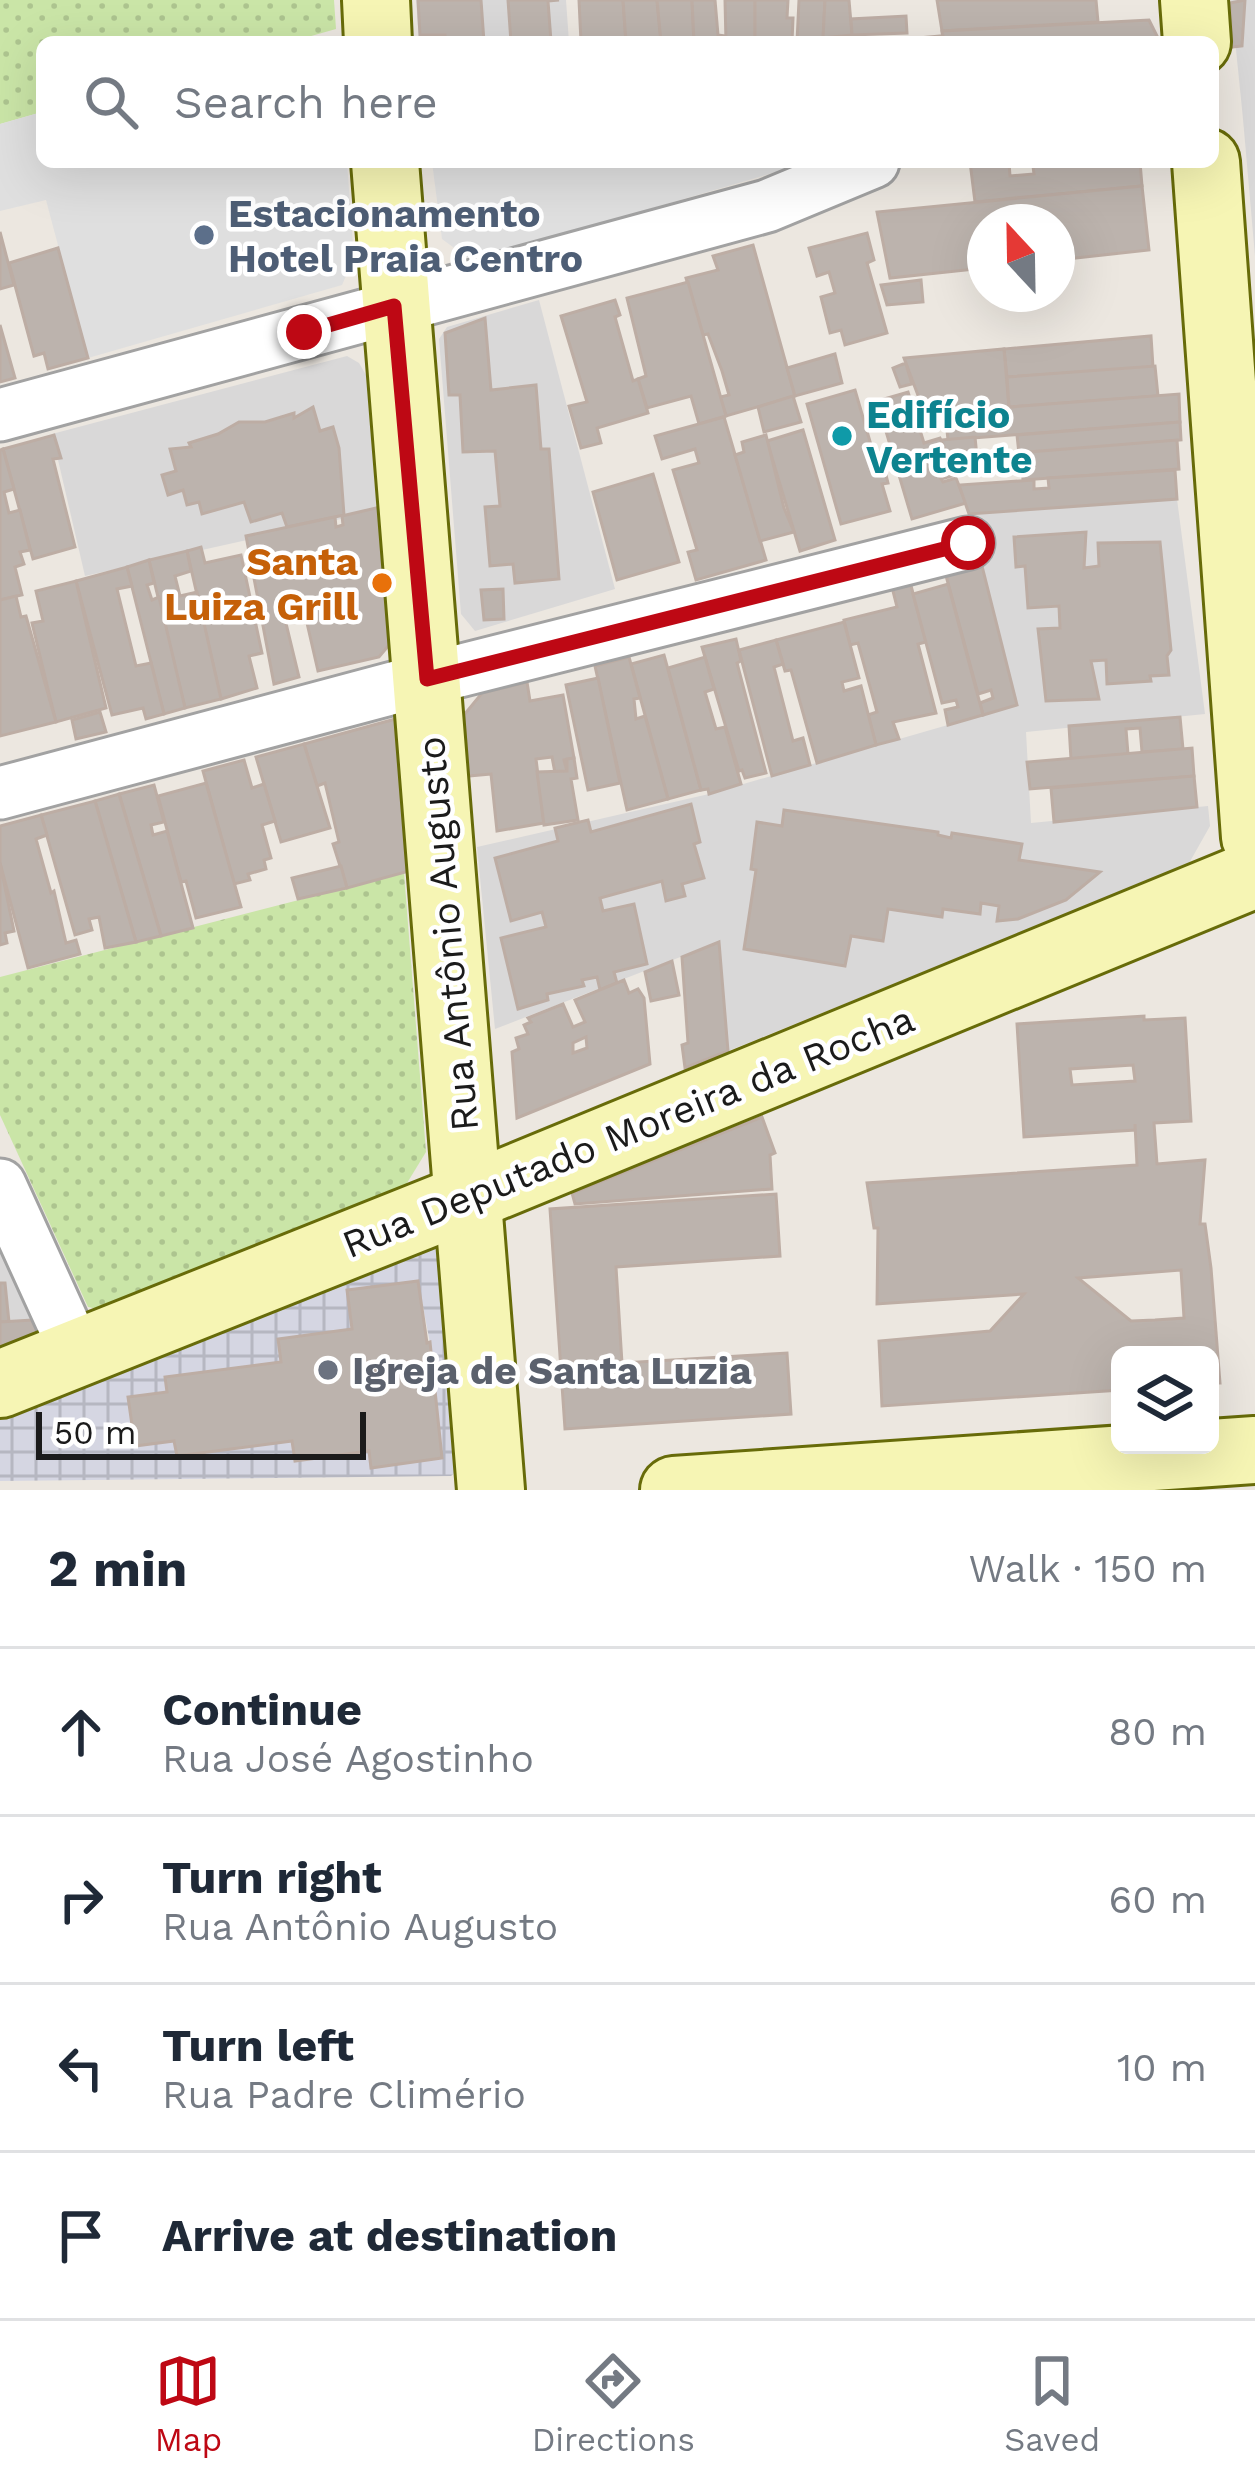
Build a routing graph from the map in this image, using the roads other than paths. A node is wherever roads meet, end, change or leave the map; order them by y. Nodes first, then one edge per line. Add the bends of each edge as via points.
1 (376, 0) edge
2 (1194, 0) edge
3 (378, 36) edge
4 (1197, 36) edge
5 (385, 168) edge
6 (859, 168) edge
7 (1206, 168) edge
8 (394, 306) junction
9 (0, 415) edge
10 (968, 543) dead end
11 (427, 679) junction
12 (0, 793) edge
13 (1255, 837) edge
14 (1255, 874) edge
15 (0, 1185) edge
16 (469, 1197) junction
17 (77, 1354) junction
18 (0, 1384) edge
19 (1255, 1450) edge
20 (891, 1484) edge
21 (491, 1490) edge
22 (674, 1490) edge

1 - 3 street
2 - 4 street
5 - 8 street, Rua Antônio Augusto
6 - 8 street via 767,206
7 - 13 street
8 - 9 street
8 - 11 street, Rua Antônio Augusto
10 - 11 street
11 - 12 street
11 - 16 street, Rua Antônio Augusto
14 - 16 street, Rua Deputado Moreira da Rocha
15 - 17 street
16 - 17 street, Rua Deputado Moreira da Rocha
16 - 21 street, Rua Antônio Augusto
17 - 18 street, Rua Deputado Moreira da Rocha
19 - 20 street
20 - 22 street

